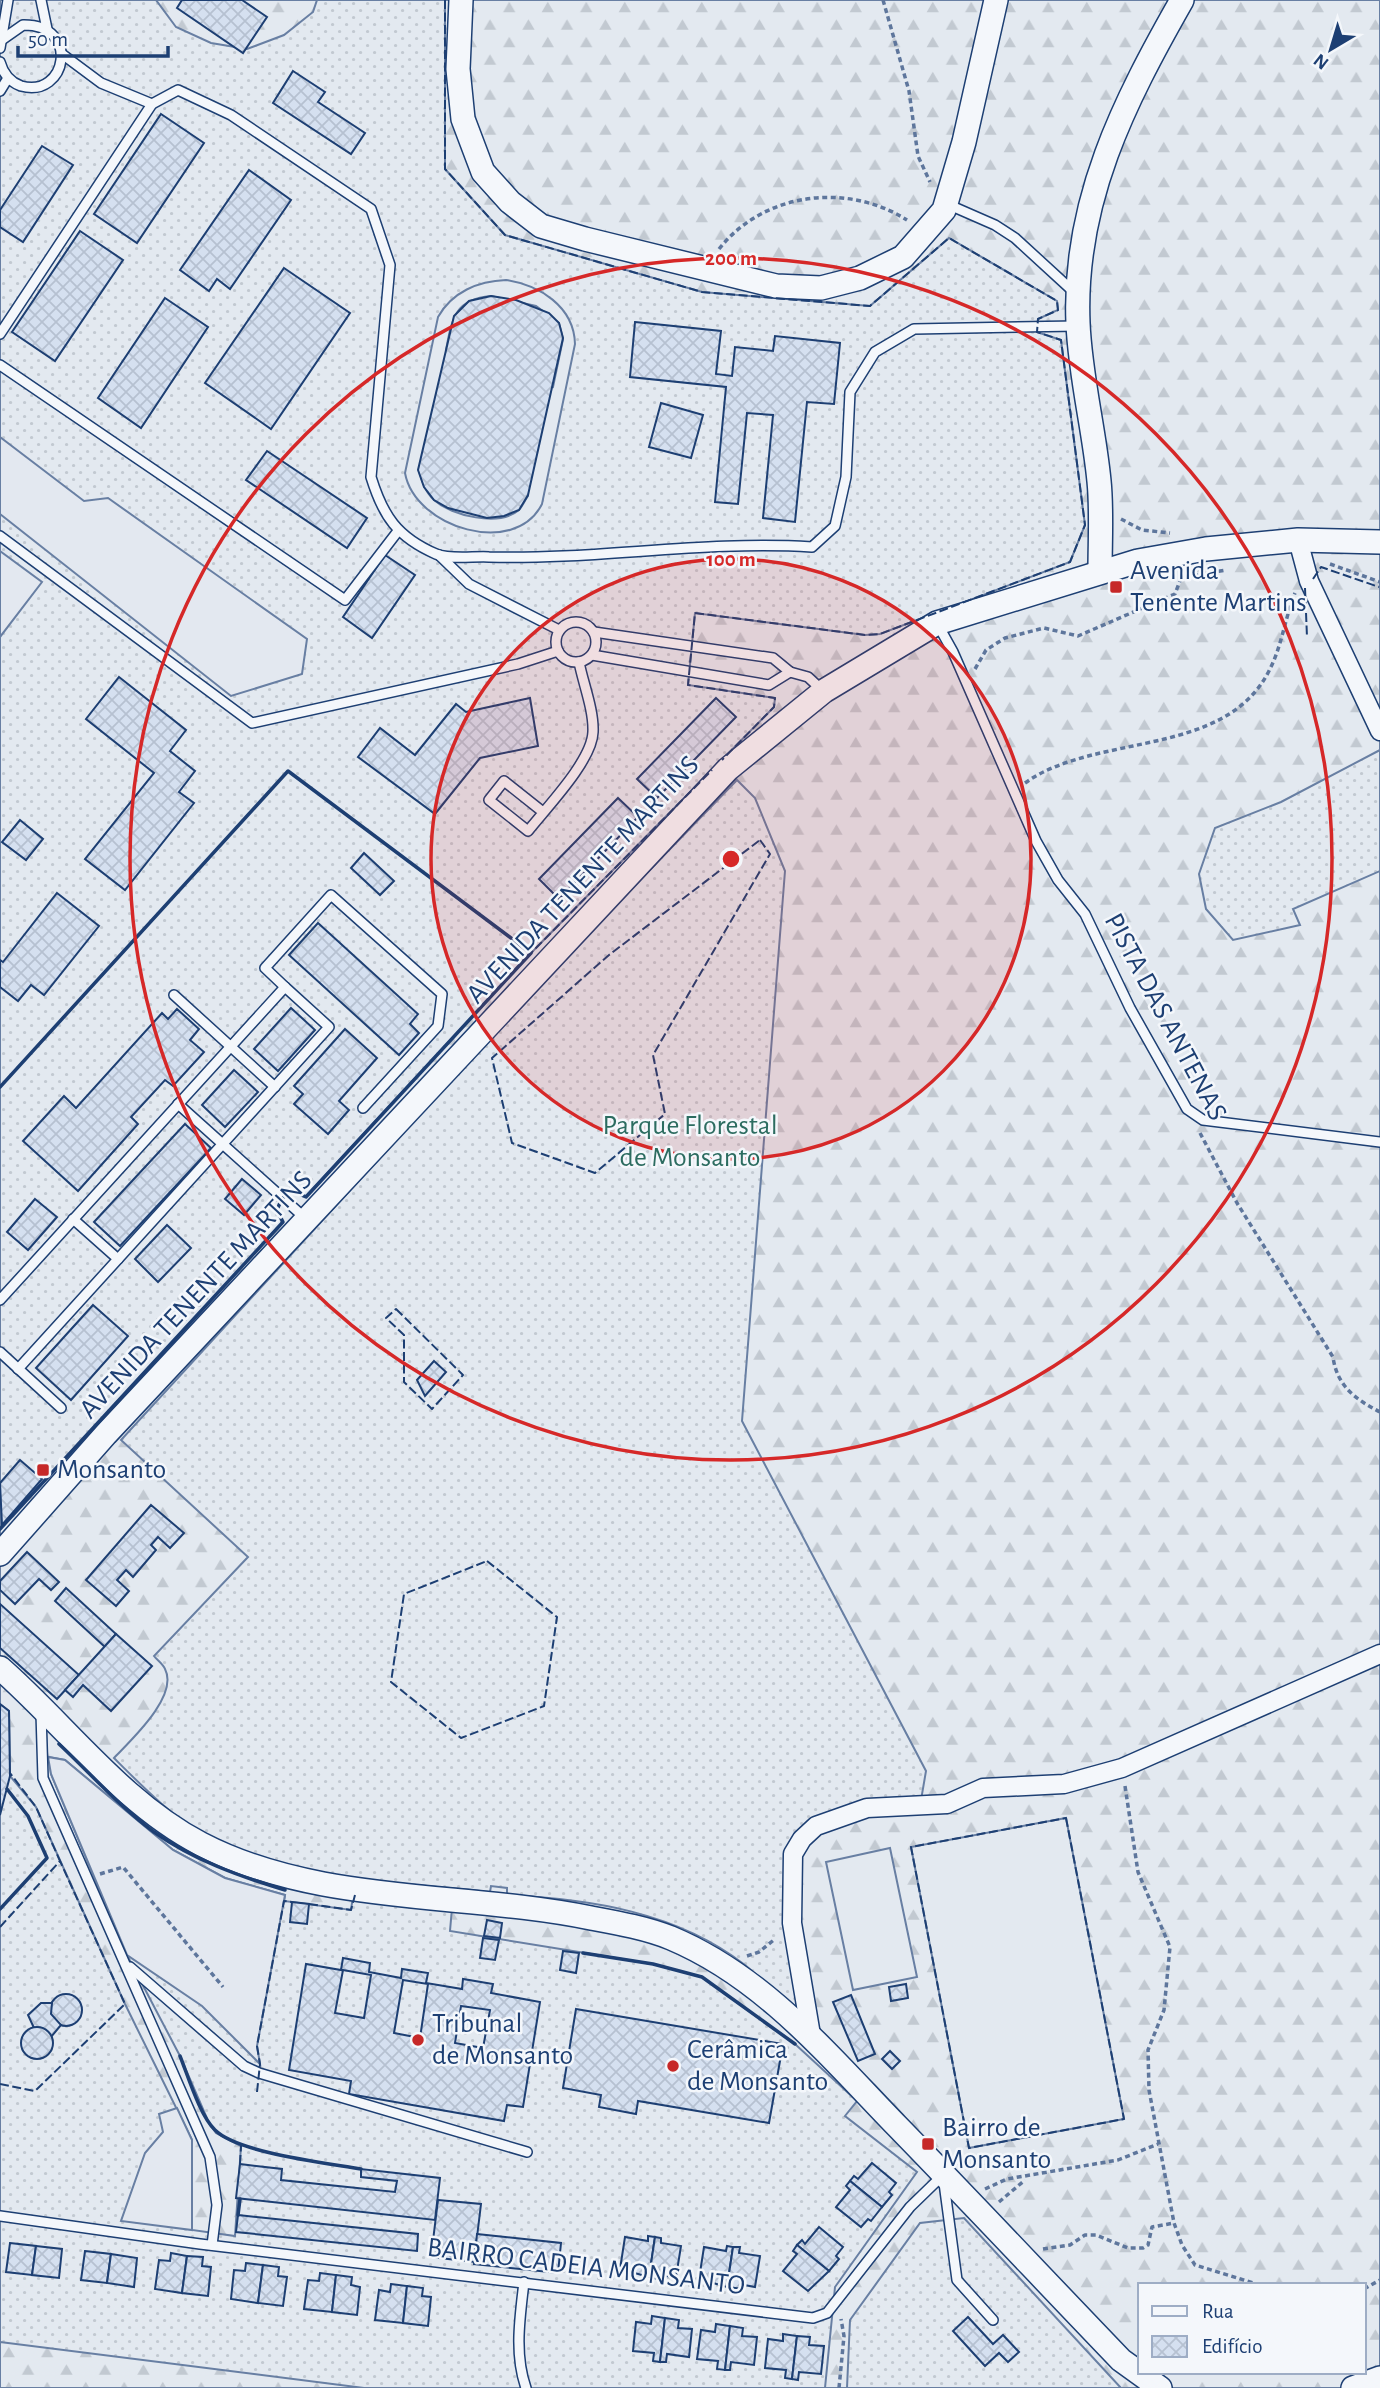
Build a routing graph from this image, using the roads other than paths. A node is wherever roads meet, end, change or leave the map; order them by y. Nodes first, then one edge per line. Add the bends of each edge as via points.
1 (8, 0) edge
2 (41, 0) edge
3 (461, 0) edge
4 (996, 0) edge
5 (1182, 0) edge
6 (47, 29) junction
7 (2, 43) edge
8 (62, 54) junction
9 (0, 62) edge
10 (8, 78) junction
11 (0, 91) edge
12 (152, 104) junction
13 (940, 196) junction
14 (1082, 296) junction
15 (1078, 326) junction
16 (0, 334) edge
17 (0, 365) edge
18 (398, 531) junction
19 (0, 536) edge
20 (1298, 540) junction
21 (1380, 542) edge
22 (439, 555) junction
23 (1100, 571) junction
24 (937, 623) junction
25 (559, 631) junction
26 (594, 632) junction
27 (558, 651) junction
28 (592, 655) junction
29 (579, 662) junction
30 (790, 672) junction
31 (824, 691) junction
32 (1380, 731) edge
33 (543, 812) junction
34 (285, 987) junction
35 (174, 995) dead end
36 (231, 1047) junction
37 (275, 1087) junction
38 (178, 1104) junction
39 (363, 1108) dead end
40 (1380, 1142) edge
41 (222, 1144) junction
42 (73, 1219) junction
43 (306, 1220) junction
44 (118, 1259) junction
45 (0, 1300) edge
46 (0, 1352) edge
47 (18, 1369) junction
48 (61, 1408) dead end
49 (0, 1554) edge
50 (1380, 1654) edge
51 (0, 1668) edge
52 (41, 1704) junction
53 (126, 1964) junction
54 (811, 2035) junction
55 (527, 2151) dead end
56 (944, 2174) junction
57 (0, 2216) edge
58 (212, 2245) junction
59 (524, 2282) junction
60 (993, 2320) dead end
61 (1138, 2372) edge
62 (1140, 2374) edge
63 (1380, 2378) edge
64 (526, 2388) edge
65 (1160, 2388) edge
66 (1353, 2388) edge

1 - 7 lane
2 - 6 lane
3 - 13 street via 457,69 463,120 483,172 510,202 541,226 775,286 821,288 860,278 903,257 938,219
4 - 13 street via 964,142
5 - 14 street via 1133,86 1110,139 1088,223
6 - 7 lane via 23,25
6 - 8 lane via 58,40
8 - 10 lane via 58,72 44,85 25,87
8 - 12 lane via 101,83
9 - 10 lane
10 - 11 lane
12 - 16 lane
12 - 18 lane via 178,90 231,115 371,209 390,265 371,477 380,507
13 - 14 lane via 1015,238
14 - 15 street
15 - 22 lane via 914,329 875,352 850,392 846,477 835,526 812,547 755,543 524,558
15 - 23 street via 1100,483
17 - 18 lane via 345,600
18 - 22 lane
19 - 27 lane via 253,723
20 - 21 street, AVENIDA TENENTE MARTINS
20 - 23 street, AVENIDA TENENTE MARTINS via 1206,550
20 - 32 street via 1302,565
22 - 25 lane via 470,584
23 - 24 street, AVENIDA TENENTE MARTINS
24 - 31 street, AVENIDA TENENTE MARTINS
24 - 40 lane, PISTA DAS ANTENAS via 1036,841 1085,914 1130,1008 1187,1109 1203,1120
25 - 26 lane via 570,622 584,623
25 - 27 lane
26 - 28 lane via 597,643
26 - 30 lane via 773,658
27 - 29 lane via 567,660
28 - 29 lane
28 - 30 lane via 769,685
29 - 33 lane via 593,731 588,752
30 - 31 lane via 808,677
31 - 43 street, AVENIDA TENENTE MARTINS via 728,769
33 - 33 lane via 505,781 489,800 528,831
34 - 36 lane
34 - 37 lane via 329,1027
34 - 39 lane via 265,968 331,895 442,994 438,1026
35 - 36 lane
36 - 37 lane
36 - 38 lane
37 - 41 lane
38 - 41 lane
38 - 42 lane
41 - 43 lane
41 - 44 lane
42 - 44 lane
42 - 45 lane
43 - 49 street, AVENIDA TENENTE MARTINS
44 - 47 lane
46 - 47 lane
47 - 48 lane
50 - 54 street via 1122,1768 1064,1784 983,1788 947,1804 867,1808 816,1826 793,1854 792,1923
51 - 52 street
52 - 53 lane via 43,1779
52 - 54 street via 103,1769 166,1824 240,1861 279,1875 390,1893 554,1910 671,1938 741,1978
53 - 55 lane via 244,2066 259,2073
53 - 58 lane via 210,2157 217,2205
54 - 56 street
56 - 59 lane, BAIRRO CADEIA MONSANTO via 910,2207 839,2300 827,2313 813,2318
56 - 60 lane via 957,2280
56 - 61 street via 1121,2360
57 - 58 lane, BAIRRO CADEIA MONSANTO
58 - 59 lane, BAIRRO CADEIA MONSANTO
59 - 64 lane via 519,2333
62 - 65 street
63 - 66 street

